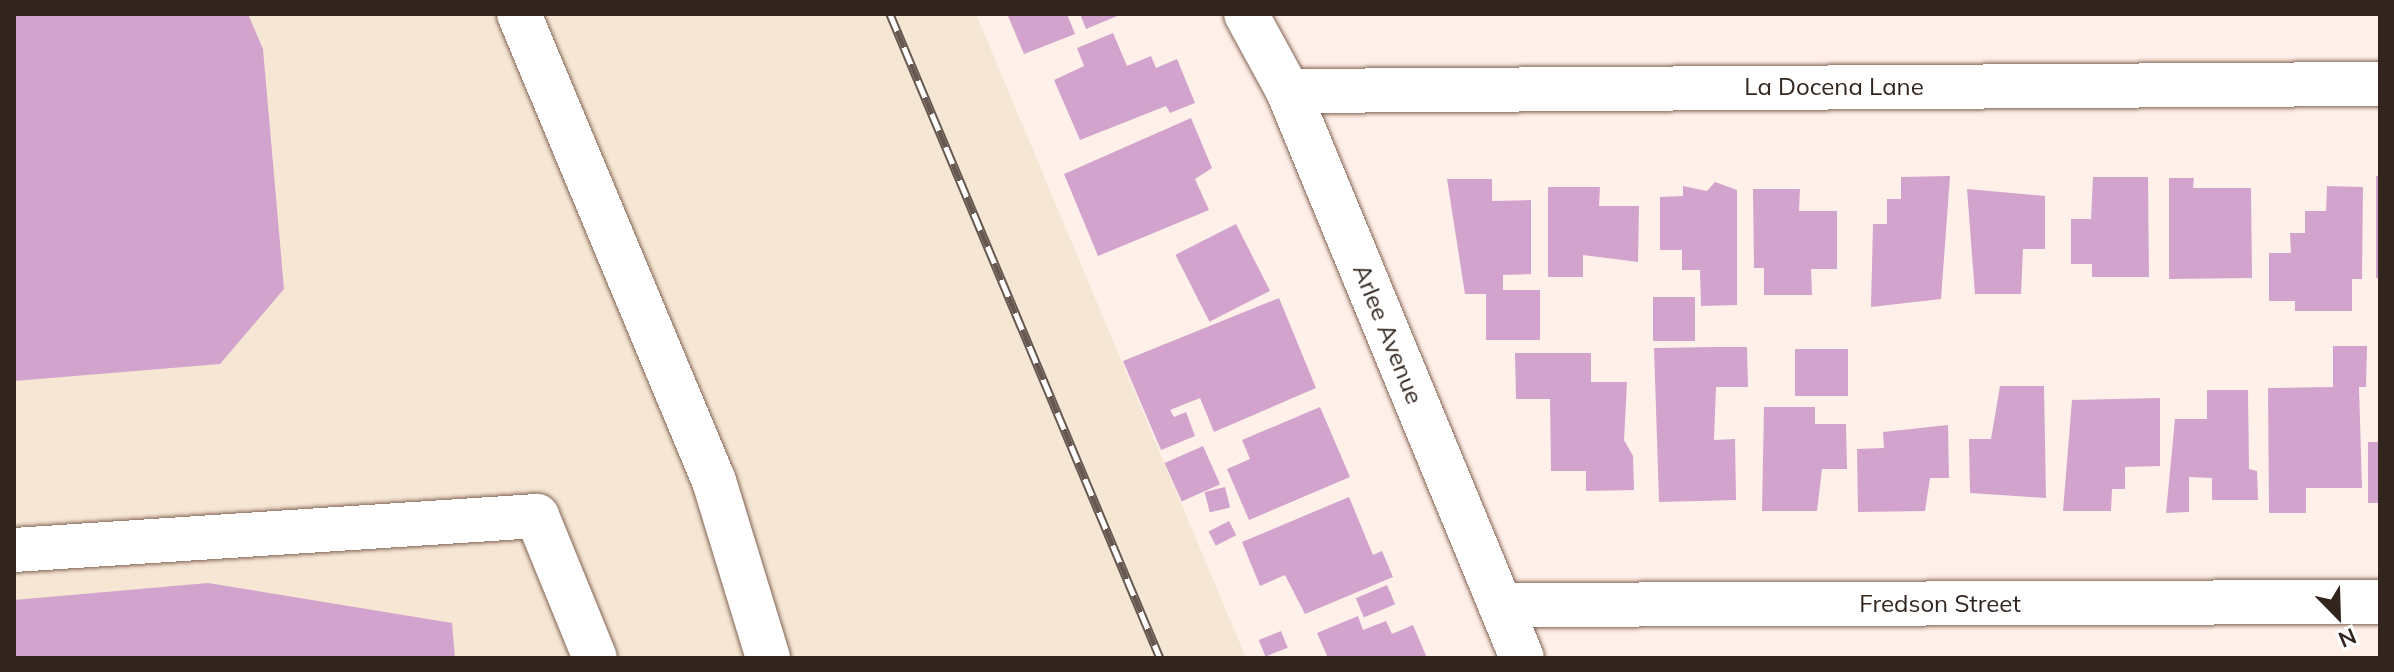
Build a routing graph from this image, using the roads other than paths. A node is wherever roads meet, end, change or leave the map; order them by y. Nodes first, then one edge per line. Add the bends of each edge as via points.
1 (519, 14) edge
2 (1246, 14) edge
3 (2380, 84) edge
4 (1288, 91) junction
5 (14, 550) edge
6 (2380, 602) edge
7 (1500, 605) junction
8 (595, 658) edge
9 (768, 658) edge
10 (1522, 658) edge

1 - 9 street via 714,481
2 - 4 street, Arlee Avenue
3 - 4 street, La Docena Lane
4 - 7 street, Arlee Avenue
5 - 8 street via 537,516
6 - 7 street, Fredson Street
7 - 10 street, Arlee Avenue

